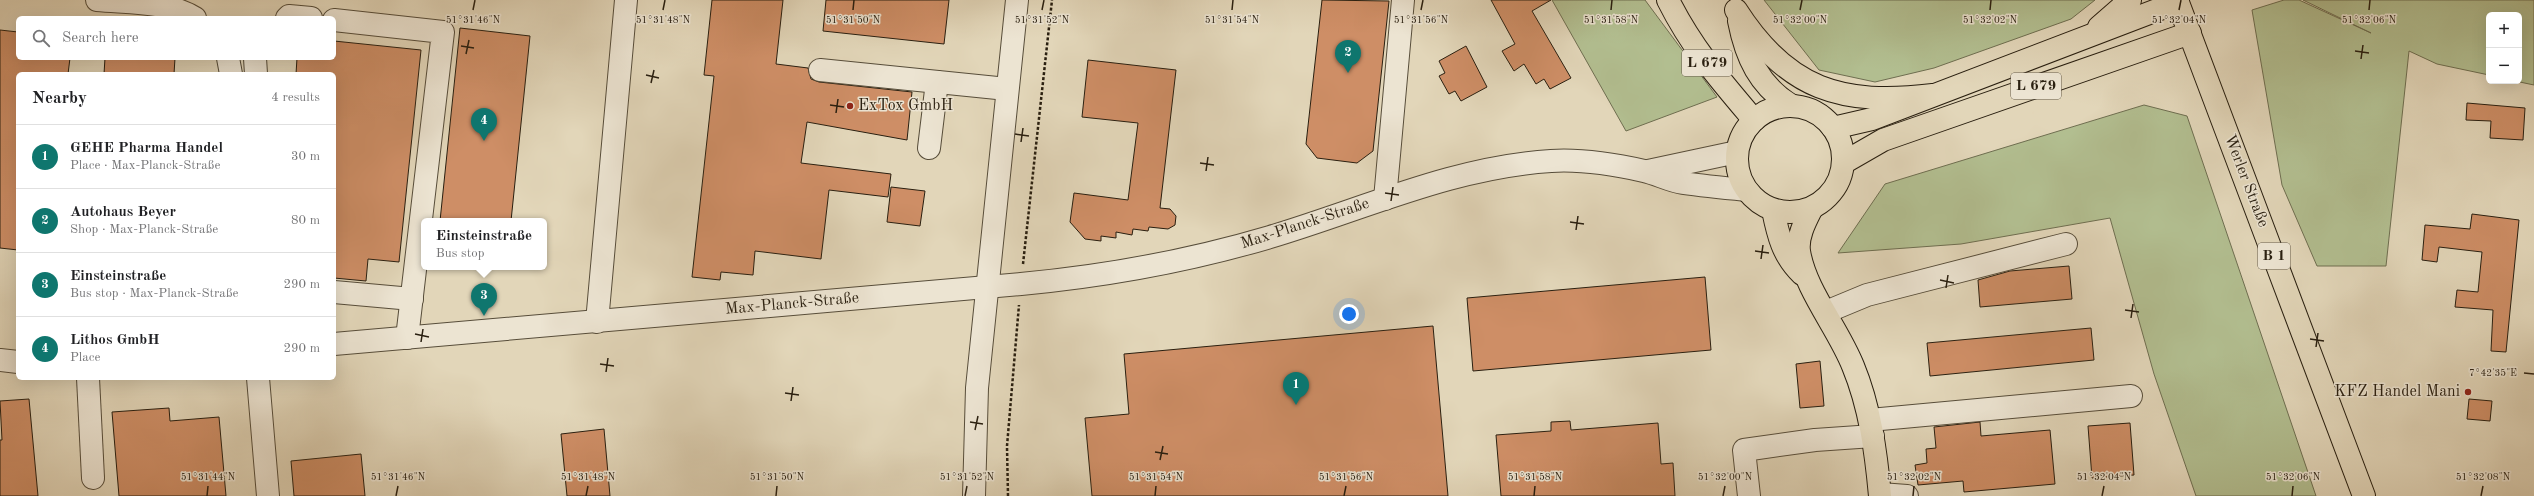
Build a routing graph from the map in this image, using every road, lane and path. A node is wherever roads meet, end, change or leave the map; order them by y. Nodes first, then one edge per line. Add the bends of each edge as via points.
1 (97, 0) edge
2 (626, 0) edge
3 (1017, 0) edge
4 (1052, 0) edge
5 (1403, 0) edge
6 (1668, 0) edge
7 (2130, 0) edge
8 (2177, 1) edge
9 (1736, 5) edge
10 (192, 16) edge
11 (336, 20) edge
12 (2190, 33) junction
13 (2086, 38) junction
14 (228, 60) edge
15 (255, 60) edge
16 (820, 70) dead end
17 (231, 72) edge
18 (256, 72) edge
19 (937, 82) junction
20 (1007, 89) junction
21 (1933, 95) junction
22 (1792, 106) junction
23 (1754, 120) junction
24 (1833, 128) junction
25 (929, 148) dead end
26 (1737, 152) junction
27 (1843, 163) junction
28 (1645, 171) junction
29 (1746, 190) junction
30 (1385, 199) junction
31 (1812, 208) junction
32 (1773, 210) junction
33 (421, 218) edge
34 (421, 221) edge
35 (2066, 244) dead end
36 (1808, 280) junction
37 (1021, 284) junction
38 (987, 287) junction
39 (336, 292) edge
40 (412, 299) junction
41 (1826, 312) junction
42 (597, 322) junction
43 (407, 338) junction
44 (336, 344) edge
45 (0, 360) edge
46 (16, 362) edge
47 (88, 380) edge
48 (258, 380) edge
49 (2131, 396) dead end
50 (1871, 428) junction
51 (93, 478) dead end
52 (1880, 495) edge
53 (268, 496) edge
54 (974, 496) edge
55 (1008, 496) edge
56 (1749, 496) edge
57 (1907, 496) edge
58 (2364, 496) edge

1 - 10 street via 166,8
2 - 42 street
3 - 20 street
4 - 37 path
5 - 30 street
6 - 23 main road, L 679 via 1687,37
7 - 13 main road
8 - 12 main road, Werler Straße / B 1
8 - 13 main road, L 679
9 - 21 main road, L 679 via 1753,36 1764,47 1792,71 1817,86 1850,96 1885,99
9 - 22 main road, L 679 via 1750,63 1768,89
11 - 33 street via 443,32
12 - 27 main road, L 679 via 1883,140
12 - 58 main road, Werler Straße / B 1
13 - 21 main road, L 679
14 - 17 street
15 - 18 street
16 - 19 street
19 - 20 street
19 - 25 street
20 - 38 street
21 - 24 main road, L 679 via 1872,119
22 - 23 main road via 1766,112
22 - 24 main road via 1815,112
23 - 26 main road via 1746,129
24 - 27 main road via 1841,145
26 - 28 street, Max-Planck-Straße
26 - 29 main road via 1739,172
27 - 31 main road via 1838,181 1831,192
28 - 29 street, Max-Planck-Straße via 1682,183
28 - 30 street, Max-Planck-Straße via 1587,161 1551,161 1448,177
29 - 32 main road via 1758,202
30 - 37 street, Max-Planck-Straße via 1271,237 1190,259 1126,271
31 - 32 main road via 1793,212
31 - 36 main road via 1805,222 1799,250
32 - 36 main road via 1781,247
34 - 40 street
35 - 41 street via 1867,295
36 - 41 main road
37 - 38 street, Max-Planck-Straße
37 - 55 path via 1007,446
38 - 42 street, Max-Planck-Straße
38 - 54 street via 977,388
39 - 40 street
40 - 43 street
41 - 50 main road via 1853,366
42 - 43 street, Max-Planck-Straße
43 - 44 street, Max-Planck-Straße
45 - 46 street
47 - 51 street
48 - 53 street
49 - 50 street
50 - 52 main road
50 - 56 street via 1814,440 1744,450
52 - 57 street

